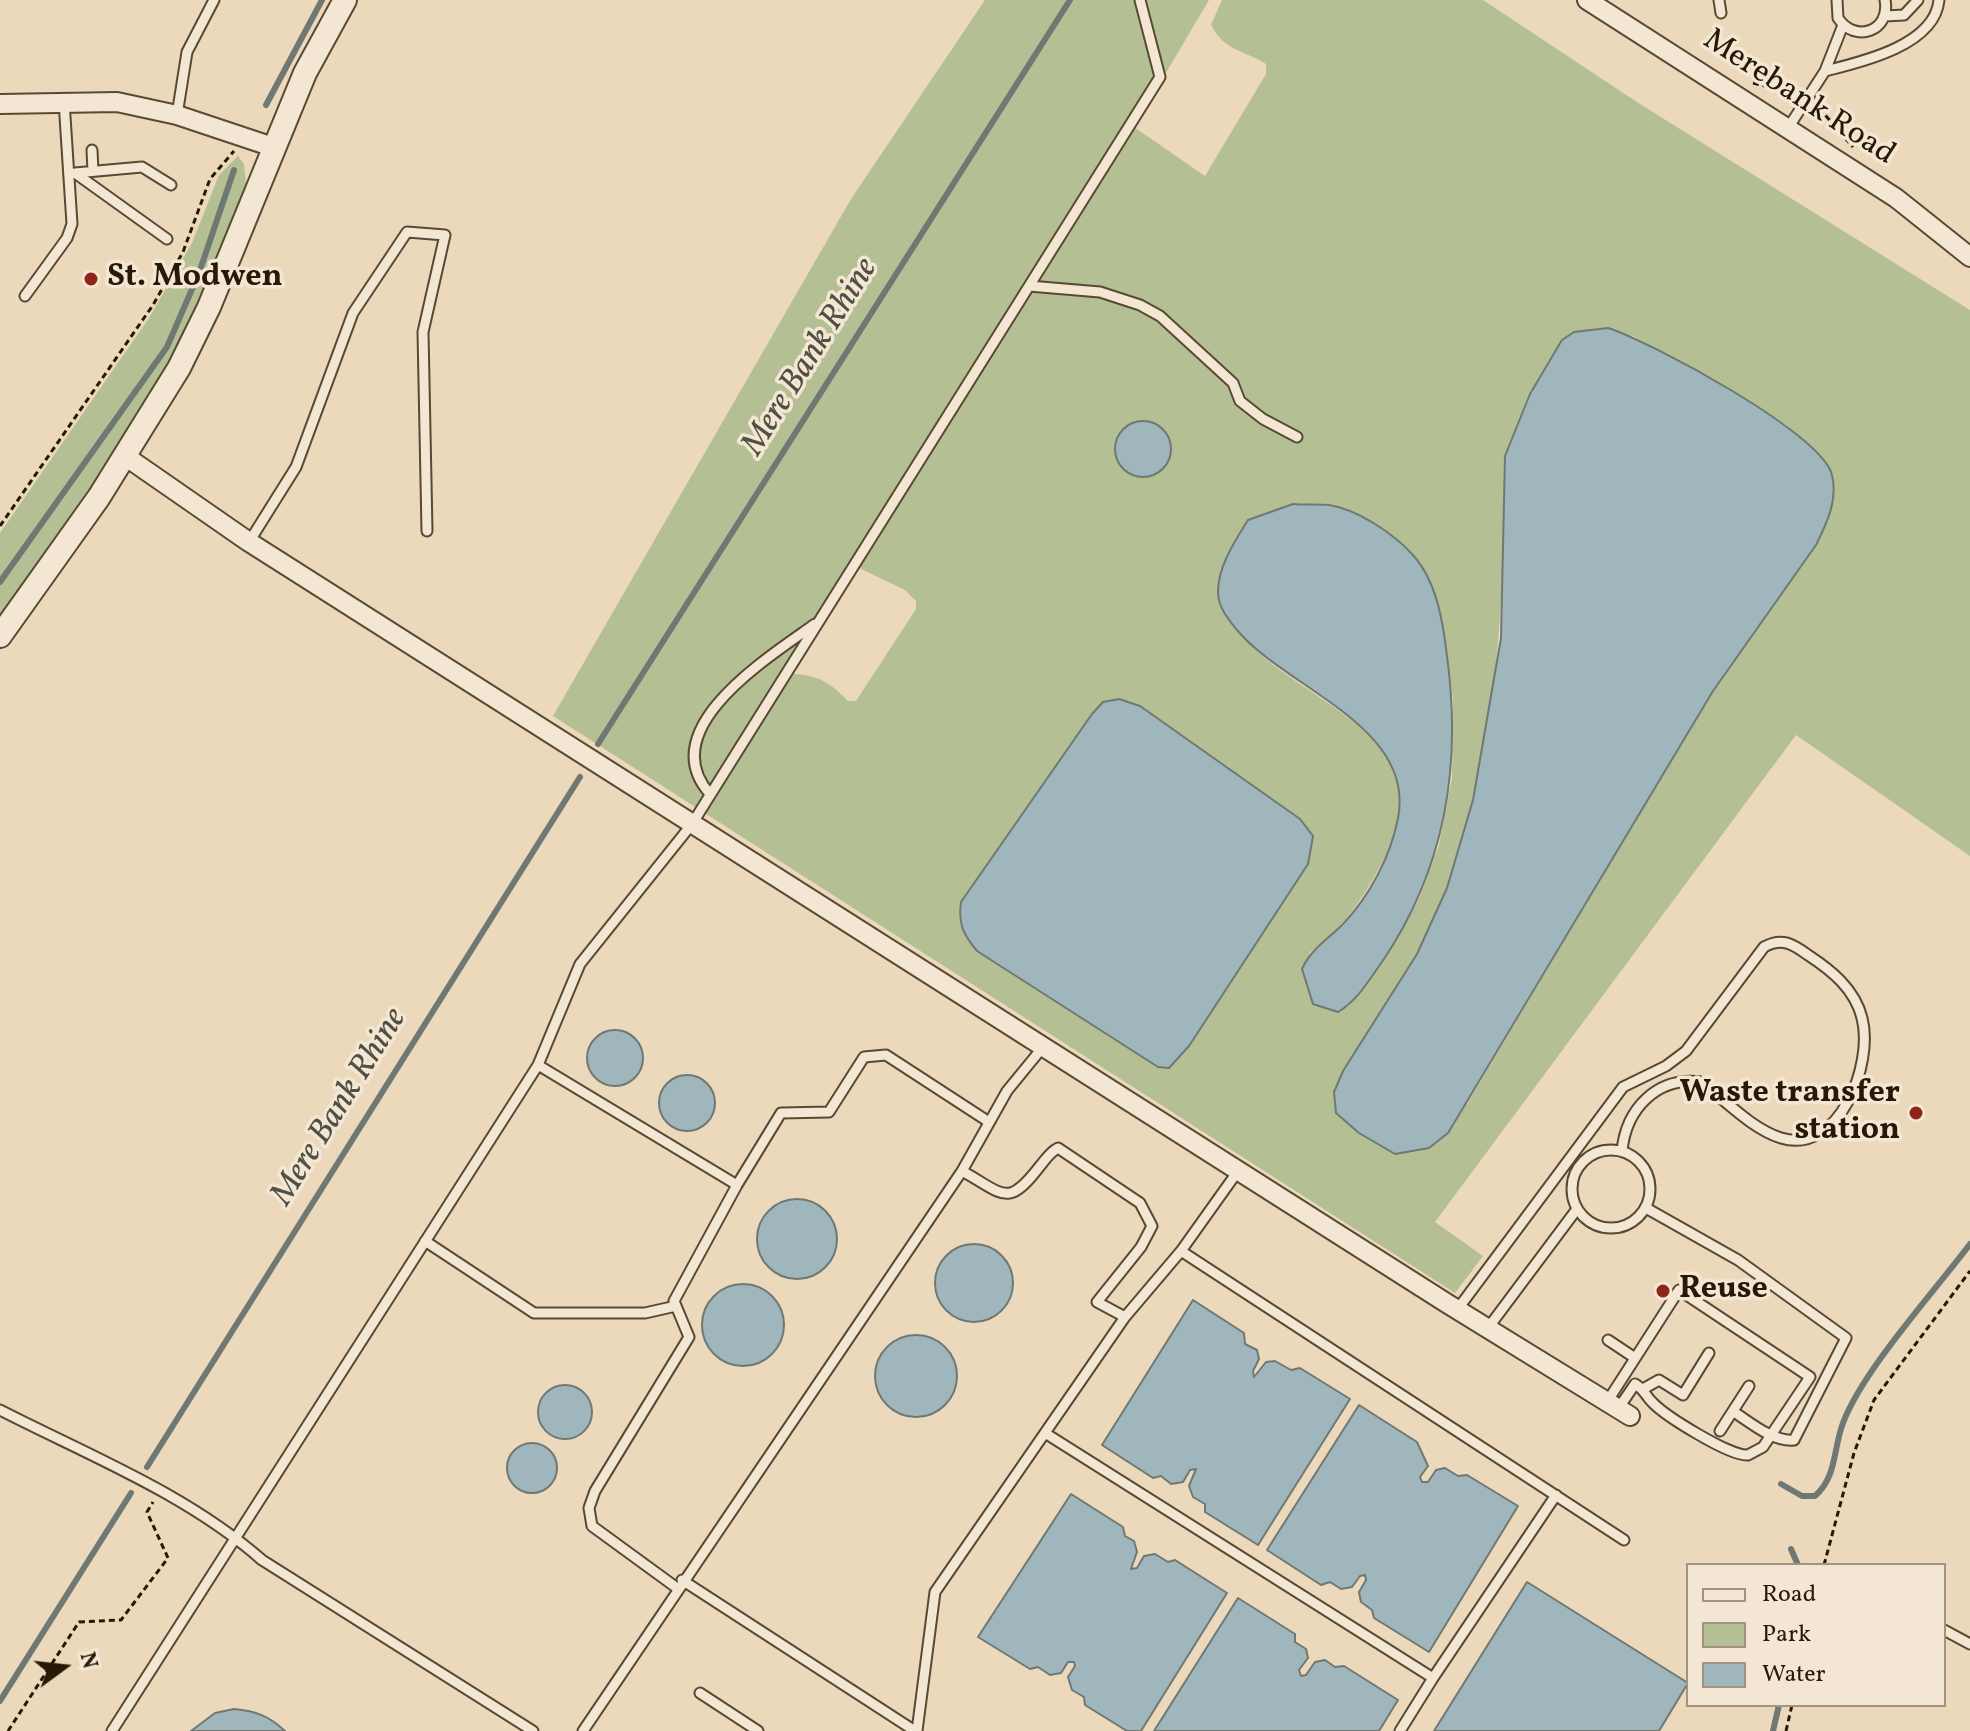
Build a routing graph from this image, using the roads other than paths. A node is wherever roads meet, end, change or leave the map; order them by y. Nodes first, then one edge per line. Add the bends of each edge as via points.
1 (345, 0) edge
2 (1140, 0) edge
3 (1587, 0) edge
4 (1719, 0) edge
5 (1837, 0) edge
6 (1885, 0) edge
7 (1918, 0) edge
8 (1939, 0) edge
9 (211, 1) edge
10 (1721, 13) dead end
11 (1885, 16) junction
12 (1843, 25) junction
13 (1825, 71) junction
14 (64, 101) junction
15 (0, 104) edge
16 (177, 115) junction
17 (1788, 128) junction
18 (273, 147) junction
19 (92, 150) dead end
20 (93, 171) junction
21 (73, 173) junction
22 (171, 185) dead end
23 (167, 239) dead end
24 (1970, 257) edge
25 (1029, 286) junction
26 (25, 296) dead end
27 (1297, 437) dead end
28 (125, 456) junction
29 (427, 531) dead end
30 (249, 542) junction
31 (818, 622) junction
32 (0, 636) edge
33 (710, 794) junction
34 (692, 824) junction
35 (1043, 1047) junction
36 (538, 1065) junction
37 (989, 1122) junction
38 (1622, 1151) junction
39 (1573, 1155) junction
40 (1581, 1162) junction
41 (962, 1171) junction
42 (1238, 1171) junction
43 (737, 1185) junction
44 (1646, 1208) junction
45 (1577, 1209) junction
46 (425, 1241) junction
47 (1181, 1251) junction
48 (676, 1306) junction
49 (1457, 1310) junction
50 (1125, 1317) junction
51 (1487, 1329) junction
52 (1608, 1340) dead end
53 (1709, 1353) dead end
54 (1635, 1358) junction
55 (1749, 1386) dead end
56 (1643, 1389) junction
57 (1618, 1409) junction
58 (0, 1410) edge
59 (1734, 1412) junction
60 (1720, 1431) dead end
61 (1045, 1433) junction
62 (1772, 1435) junction
63 (1556, 1495) junction
64 (236, 1537) junction
65 (1624, 1540) dead end
66 (679, 1584) junction
67 (1946, 1631) edge
68 (1970, 1644) edge
69 (1433, 1678) junction
70 (700, 1693) dead end
71 (112, 1731) edge
72 (533, 1731) edge
73 (583, 1731) edge
74 (758, 1731) edge
75 (916, 1731) edge
76 (1400, 1731) edge

1 - 18 street
2 - 25 lane via 1160,77
3 - 17 street, Merebank Road
4 - 10 lane
5 - 12 lane
6 - 11 lane
7 - 11 lane via 1904,15
8 - 13 lane via 1930,25 1915,36
9 - 16 lane via 187,52
11 - 12 lane via 1867,32
12 - 13 lane
13 - 17 lane
14 - 15 street
14 - 16 street via 117,102
14 - 21 lane
16 - 18 street
17 - 24 street, Merebank Road via 1896,198
18 - 28 street via 203,319
19 - 20 lane
20 - 21 lane
20 - 22 lane via 142,167
21 - 23 lane
21 - 26 lane via 67,238
25 - 27 lane via 1100,292 1150,311 1233,383 1240,401
25 - 31 lane
28 - 30 street
28 - 32 street
29 - 30 lane via 423,332 445,235 407,232 353,313 296,467
30 - 34 street
31 - 33 lane
31 - 33 lane via 744,674 709,713 694,751 696,778
33 - 34 lane
34 - 35 street
34 - 36 lane via 580,964
35 - 37 lane
35 - 42 street
36 - 43 lane
36 - 46 lane
37 - 41 lane
37 - 43 lane via 886,1055 864,1057 829,1112 781,1113
38 - 39 lane via 1627,1122 1648,1096 1667,1084 1688,1080 1701,1082 1780,1138 1819,1137 1855,1086 1866,1042 1862,1016 1837,975 1788,941 1764,947 1686,1051 1623,1087
38 - 40 lane via 1595,1152
38 - 44 lane via 1641,1162 1649,1176
39 - 40 lane
39 - 49 lane
40 - 45 lane via 1573,1177
41 - 50 lane via 1011,1195 1021,1191 1058,1148 1140,1203 1152,1226 1097,1302
41 - 66 lane
42 - 47 lane
42 - 49 street
43 - 48 lane
44 - 45 lane via 1620,1228 1588,1222
44 - 62 lane via 1738,1260 1846,1338 1801,1432 1794,1440
45 - 51 lane
46 - 48 lane via 534,1313 645,1313
46 - 64 lane
47 - 50 lane
47 - 63 lane
48 - 66 lane via 689,1337 589,1508 592,1526
49 - 51 street
50 - 61 lane
51 - 57 street
52 - 54 lane
53 - 56 lane via 1683,1395 1659,1380
54 - 57 lane
54 - 62 lane via 1679,1290 1810,1377
55 - 59 lane
56 - 57 lane via 1635,1384
56 - 62 lane via 1653,1403 1742,1455 1756,1452
58 - 64 lane via 159,1491
59 - 60 lane
59 - 62 lane
61 - 69 lane
61 - 75 lane via 935,1592
63 - 65 lane
63 - 69 lane
64 - 71 lane
64 - 72 lane via 262,1560
66 - 73 lane
66 - 75 lane
67 - 68 lane
69 - 76 lane
70 - 74 lane

